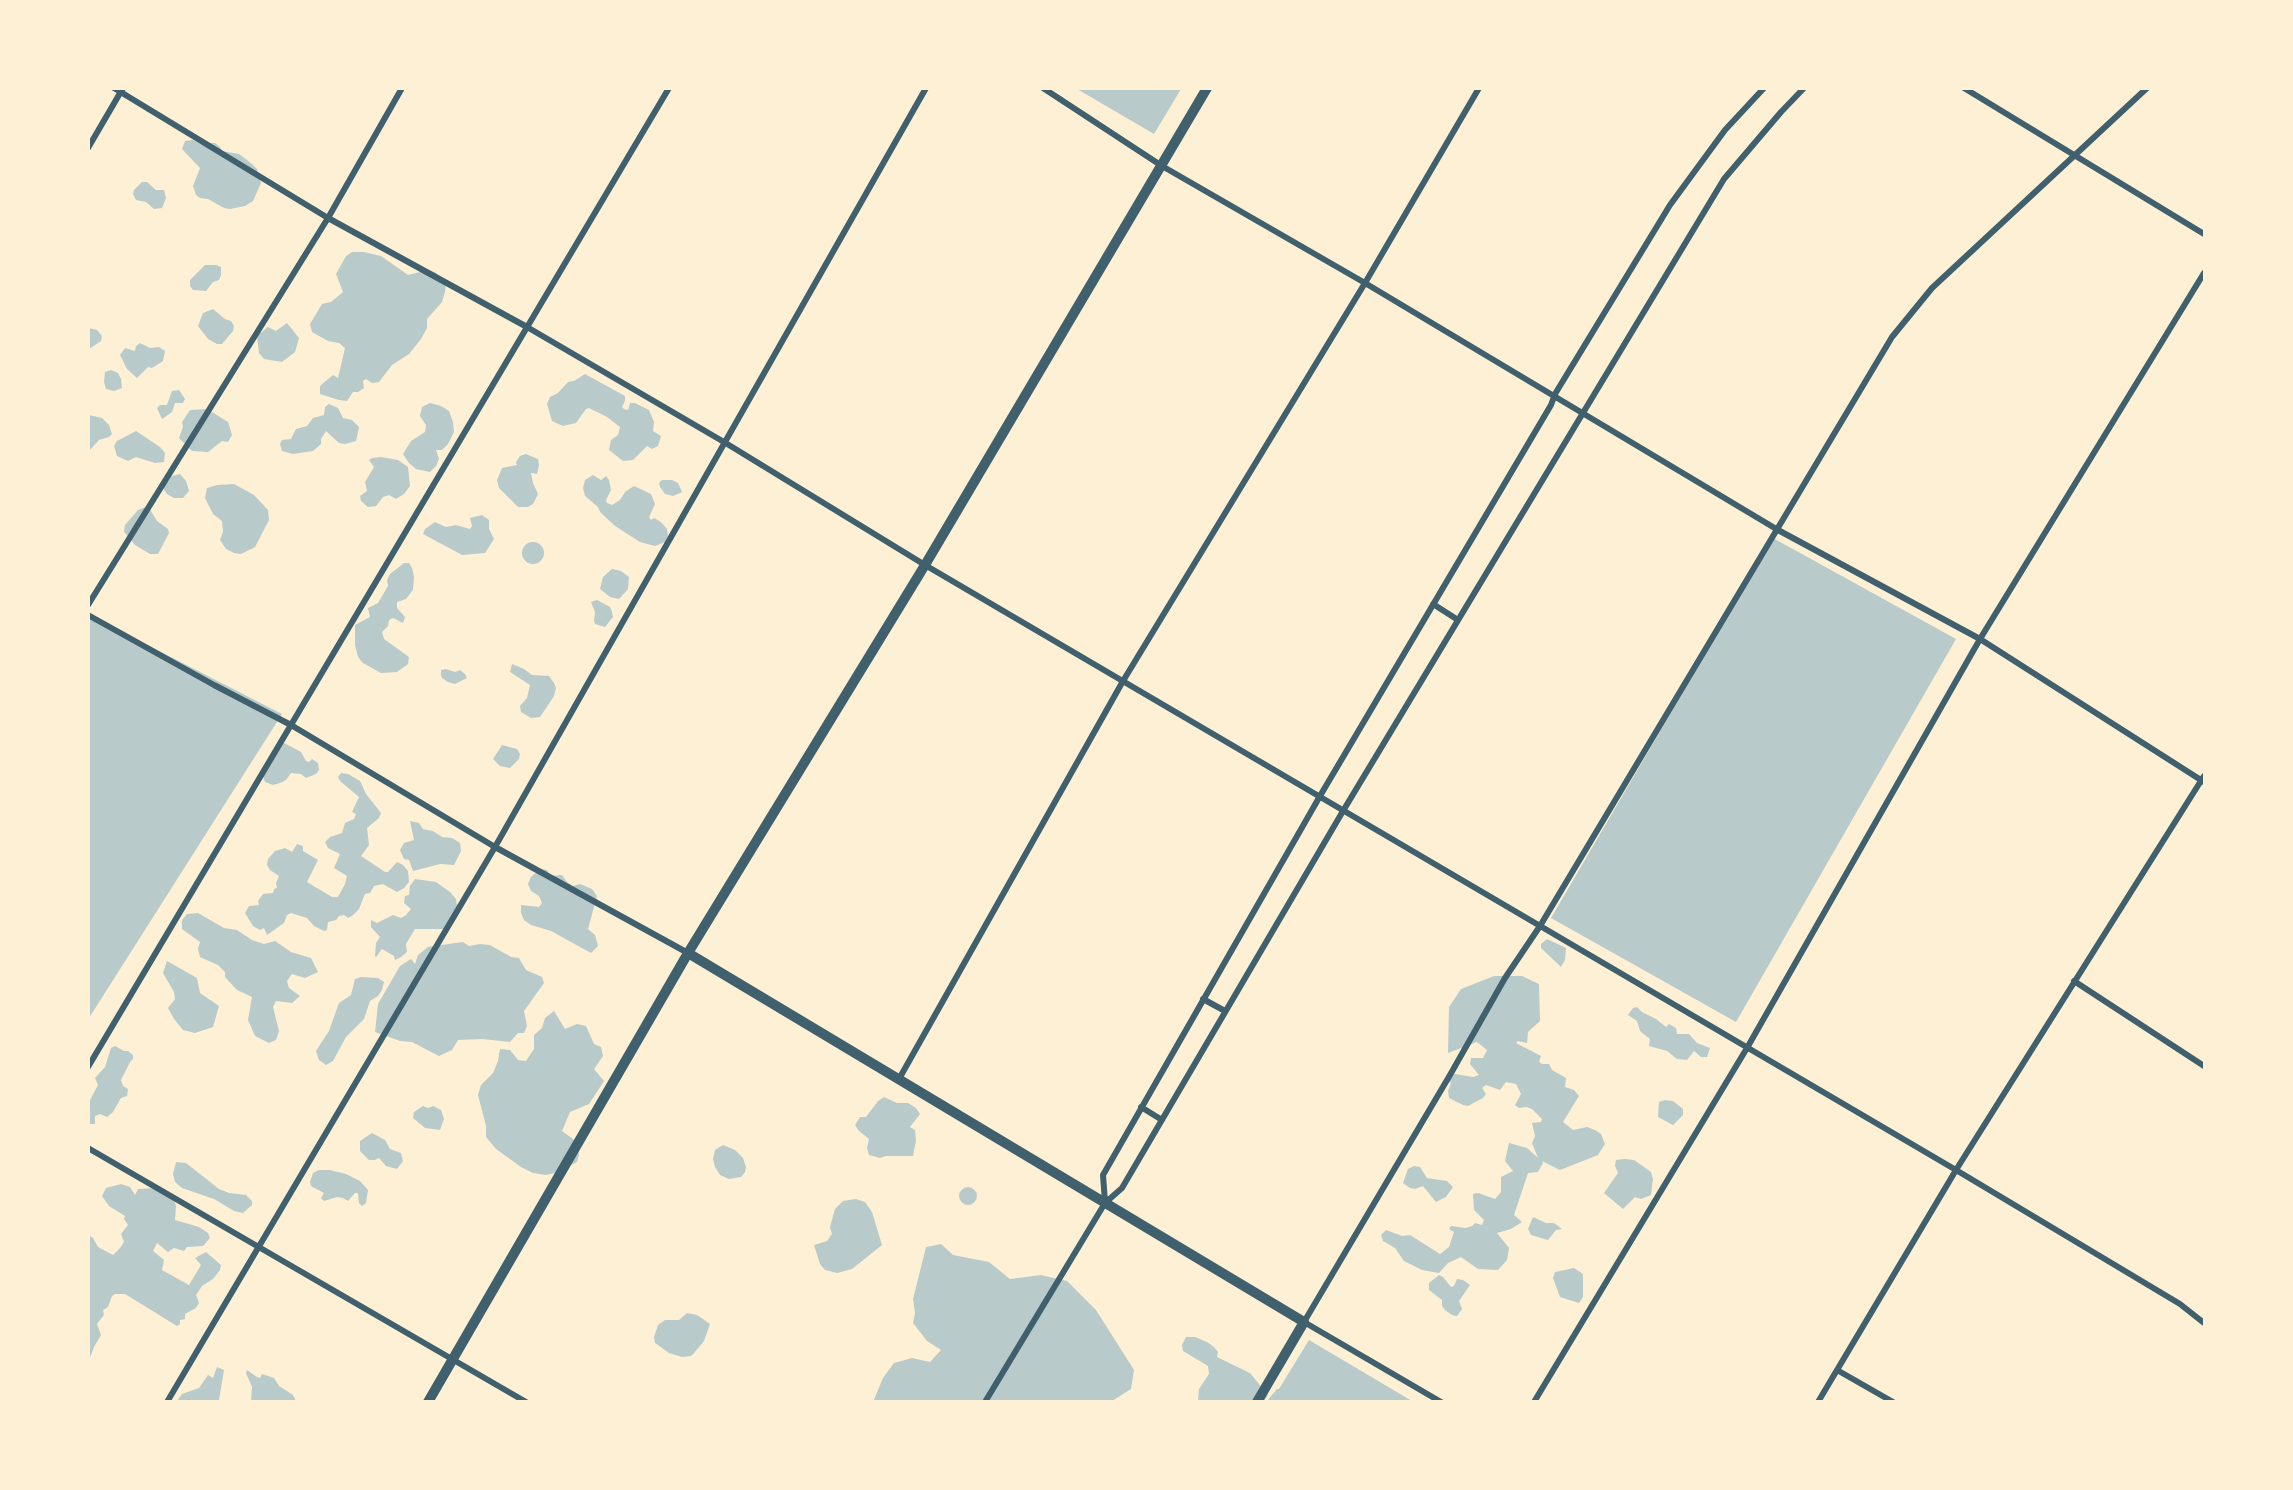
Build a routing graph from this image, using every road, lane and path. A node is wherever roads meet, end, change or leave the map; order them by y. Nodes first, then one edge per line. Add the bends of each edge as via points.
1 (402, 88) edge
2 (669, 88) edge
3 (926, 88) edge
4 (1043, 88) edge
5 (1207, 88) edge
6 (1479, 88) edge
7 (1764, 88) edge
8 (1804, 88) edge
9 (1964, 88) edge
10 (2147, 88) edge
11 (119, 90) edge
12 (88, 148) edge
13 (2074, 156) junction
14 (1162, 166) junction
15 (327, 218) junction
16 (2205, 234) edge
17 (2205, 273) edge
18 (1365, 283) junction
19 (527, 327) junction
20 (1555, 394) junction
21 (1583, 411) junction
22 (723, 442) junction
23 (1778, 530) junction
24 (925, 565) junction
25 (1433, 604) junction
26 (88, 605) edge
27 (88, 615) edge
28 (1458, 620) junction
29 (1980, 639) junction
30 (1123, 681) junction
31 (291, 725) junction
32 (2204, 780) edge
33 (1320, 795) junction
34 (1343, 811) junction
35 (495, 847) junction
36 (1540, 926) junction
37 (688, 953) junction
38 (2074, 981) junction
39 (1203, 999) junction
40 (1225, 1011) junction
41 (1748, 1048) junction
42 (2205, 1066) edge
43 (88, 1067) edge
44 (899, 1079) junction
45 (1141, 1107) junction
46 (1162, 1120) junction
47 (88, 1148) edge
48 (1956, 1170) junction
49 (1105, 1203) junction
50 (257, 1247) junction
51 (1304, 1322) junction
52 (2205, 1323) edge
53 (453, 1358) junction
54 (1837, 1370) junction
55 (167, 1401) edge
56 (428, 1401) edge
57 (526, 1401) edge
58 (985, 1401) edge
59 (1257, 1401) edge
60 (1442, 1401) edge
61 (1534, 1401) edge
62 (1818, 1401) edge
63 (1893, 1401) edge

1 - 15 street
2 - 19 street
3 - 22 street
4 - 14 street
5 - 14 street
6 - 18 street
7 - 20 street via 1725,130 1670,205
8 - 21 street via 1724,179
9 - 13 street
10 - 13 street
11 - 12 street
11 - 15 street
13 - 16 street
13 - 23 street via 1932,288 1892,337
14 - 18 street
14 - 24 street
15 - 19 street
15 - 26 street
17 - 29 street
18 - 20 street
18 - 30 street
19 - 22 street
19 - 31 street
20 - 21 street
20 - 25 street
21 - 23 street
21 - 28 street
22 - 24 street
22 - 35 street
23 - 29 street
23 - 36 street
24 - 30 street
24 - 37 street
25 - 28 street
25 - 33 street
27 - 31 street
28 - 34 street
29 - 32 street
29 - 41 street
30 - 33 street
30 - 44 street
31 - 35 street
31 - 43 street
32 - 38 street
33 - 34 street
33 - 39 street
34 - 36 street
34 - 40 street
35 - 37 street
35 - 50 street
36 - 41 street
36 - 51 street via 1504,978
37 - 44 street
37 - 53 street
38 - 42 street
38 - 48 street
39 - 40 street
39 - 45 street
40 - 46 street
41 - 48 street
41 - 61 street
44 - 49 street
45 - 46 street
45 - 49 street via 1103,1175
46 - 49 street via 1122,1188
47 - 50 street
48 - 52 street via 2180,1304
48 - 54 street
49 - 51 street
49 - 58 street
50 - 53 street
50 - 55 street
51 - 59 street
51 - 60 street
53 - 56 street
53 - 57 street
54 - 62 street
54 - 63 street

